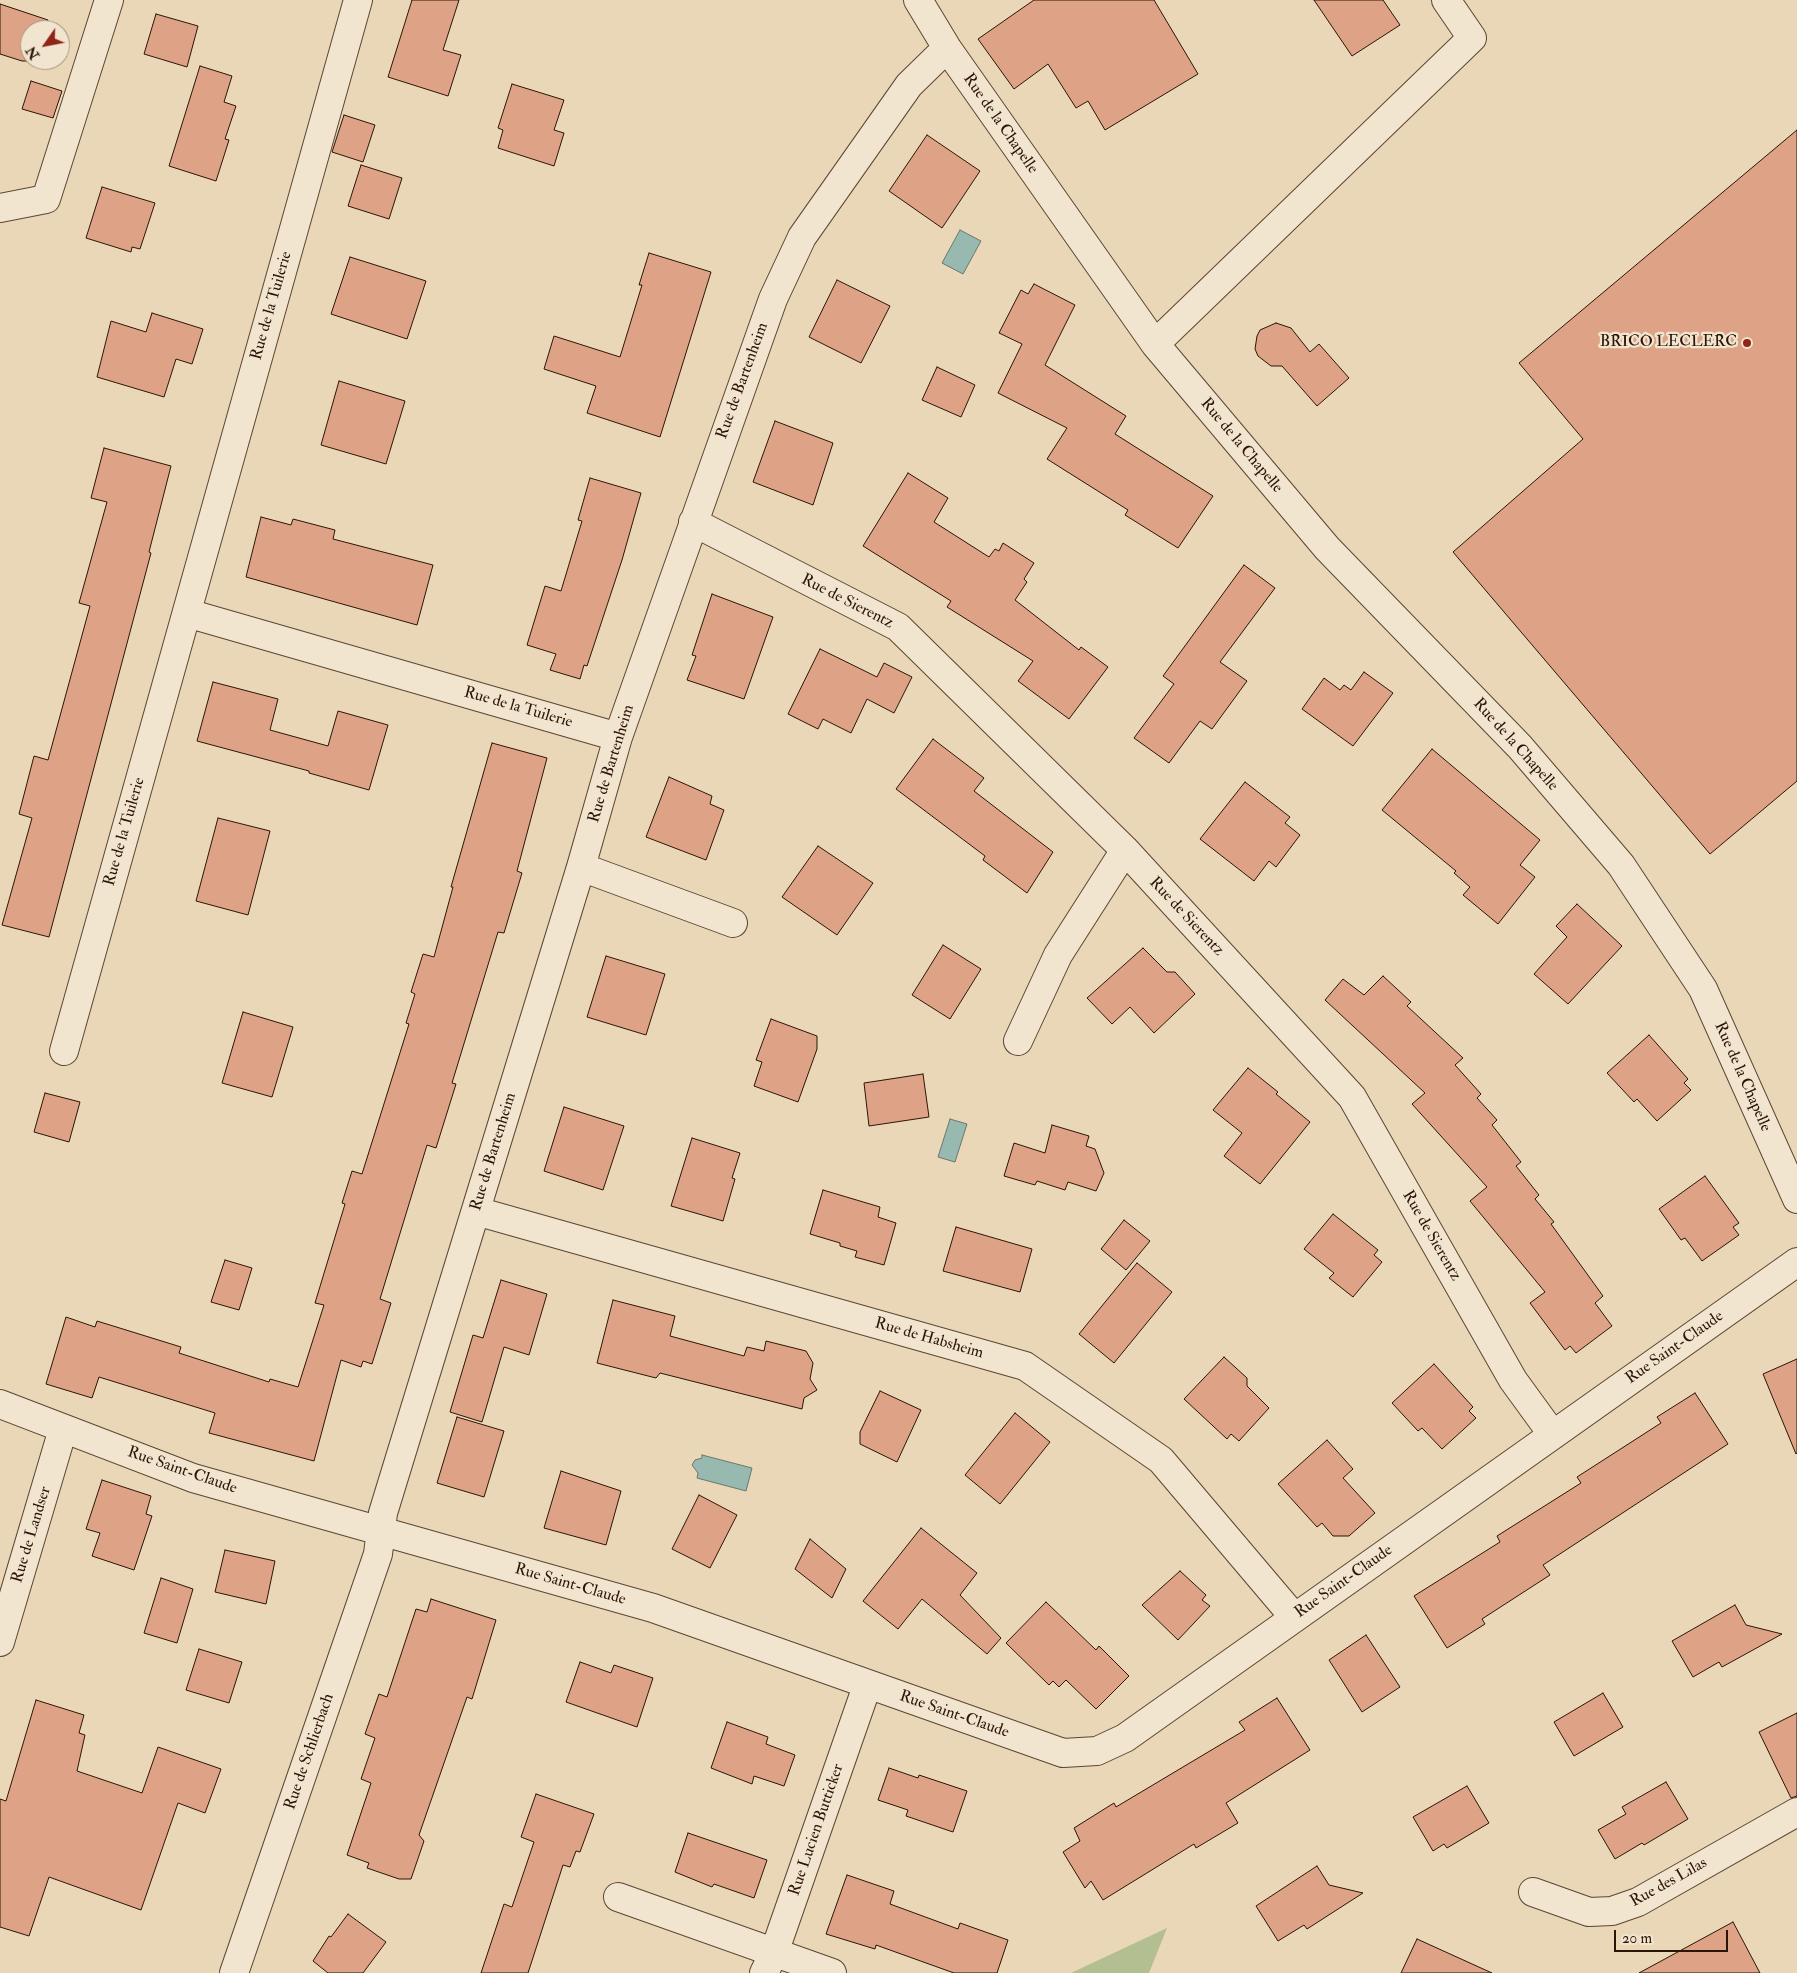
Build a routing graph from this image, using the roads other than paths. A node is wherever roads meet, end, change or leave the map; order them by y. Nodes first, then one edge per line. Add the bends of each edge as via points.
1 (109, 0) edge
2 (358, 0) edge
3 (918, 0) edge
4 (1446, 0) edge
5 (947, 48) junction
6 (0, 208) edge
7 (1155, 344) junction
8 (693, 522) junction
9 (186, 613) junction
10 (618, 737) junction
11 (1125, 850) junction
12 (581, 868) junction
13 (733, 923) dead end
14 (1018, 1041) dead end
15 (64, 1050) dead end
16 (1797, 1199) edge
17 (476, 1211) junction
18 (1797, 1262) edge
19 (0, 1404) edge
20 (63, 1429) junction
21 (1553, 1435) junction
22 (381, 1530) junction
23 (1294, 1617) junction
24 (0, 1642) edge
25 (867, 1686) junction
26 (1797, 1812) edge
27 (1533, 1892) dead end
28 (618, 1898) dead end
29 (769, 1963) edge
30 (234, 1973) edge
31 (832, 1973) edge

1 - 6 street via 46,200
2 - 9 street, Rue de la Tuilerie
3 - 5 street, Rue de la Chapelle
4 - 7 street via 1472,38
5 - 7 street, Rue de la Chapelle
5 - 8 street, Rue de Bartenheim via 909,85 802,237 773,298
7 - 16 street, Rue de la Chapelle via 1327,548 1520,746 1621,865 1703,989
8 - 10 street, Rue de Bartenheim
8 - 11 street, Rue de Sierentz via 898,627
9 - 10 street, Rue de la Tuilerie
9 - 15 street, Rue de la Tuilerie
10 - 12 street, Rue de Bartenheim
11 - 14 street via 1058,955
11 - 21 street, Rue de Sierentz via 1352,1097 1513,1380
12 - 13 street
12 - 17 street, Rue de Bartenheim
17 - 22 street, Rue de Bartenheim
17 - 23 street, Rue de Habsheim via 1025,1366 1161,1460
18 - 21 street, Rue Saint-Claude
19 - 20 street, Rue Saint-Claude
20 - 22 street, Rue Saint-Claude via 193,1478
20 - 24 street, Rue de Landser
21 - 23 street, Rue Saint-Claude
22 - 25 street, Rue Saint-Claude via 653,1608
22 - 30 street, Rue de Schlierbach via 378,1554
23 - 25 street, Rue Saint-Claude via 1125,1738 1097,1751 1063,1754
25 - 29 street, Rue Lucien Butticker
26 - 27 street, Rue des Lilas via 1638,1902 1612,1911 1589,1912
28 - 29 street
29 - 31 street

